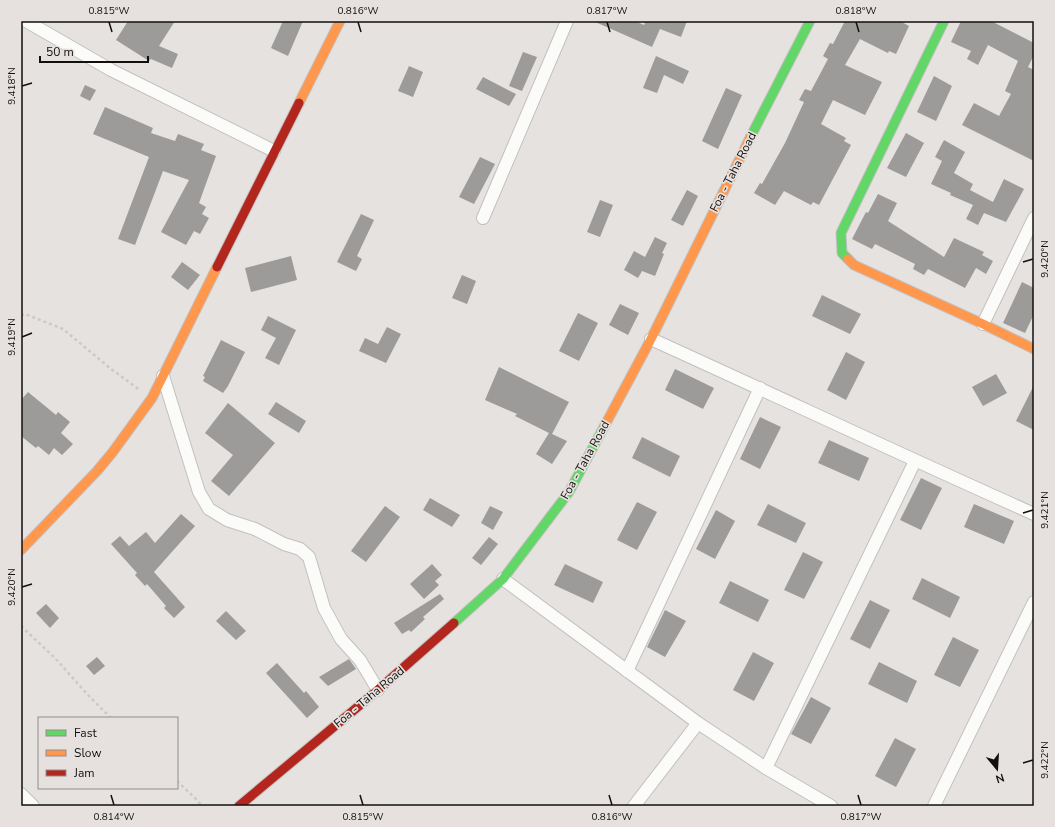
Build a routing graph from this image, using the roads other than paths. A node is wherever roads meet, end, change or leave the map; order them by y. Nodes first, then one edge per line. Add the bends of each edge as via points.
1 (26, 21) edge
2 (340, 21) edge
3 (567, 21) edge
4 (810, 21) edge
5 (944, 21) edge
6 (274, 151) junction
7 (483, 218) dead end
8 (1034, 218) edge
9 (983, 324) junction
10 (651, 339) junction
11 (1034, 348) edge
12 (163, 376) junction
13 (760, 388) junction
14 (915, 461) junction
15 (1034, 514) edge
16 (21, 550) edge
17 (503, 580) junction
18 (1034, 602) edge
19 (627, 671) junction
20 (378, 690) junction
21 (698, 723) junction
22 (766, 768) junction
23 (21, 794) edge
24 (33, 806) edge
25 (239, 806) edge
26 (634, 806) edge
27 (831, 806) edge
28 (934, 806) edge

1 - 6 street via 111,70
2 - 6 street
3 - 7 street
4 - 10 street, Foa - Taha Road
5 - 9 street via 841,233 842,253 854,265
6 - 12 street
8 - 9 street
9 - 11 street
10 - 13 street
10 - 17 street, Foa - Taha Road via 569,492
12 - 16 street via 152,398 97,472
12 - 20 street via 199,492 209,509 227,520 300,549 309,557 324,608 341,638 360,660
13 - 14 street
13 - 19 street
14 - 15 street
14 - 22 street
17 - 19 street
17 - 20 street, Foa - Taha Road
18 - 28 street
19 - 21 street
20 - 25 street, Foa - Taha Road
21 - 22 street
21 - 26 street
22 - 27 street
23 - 24 street

